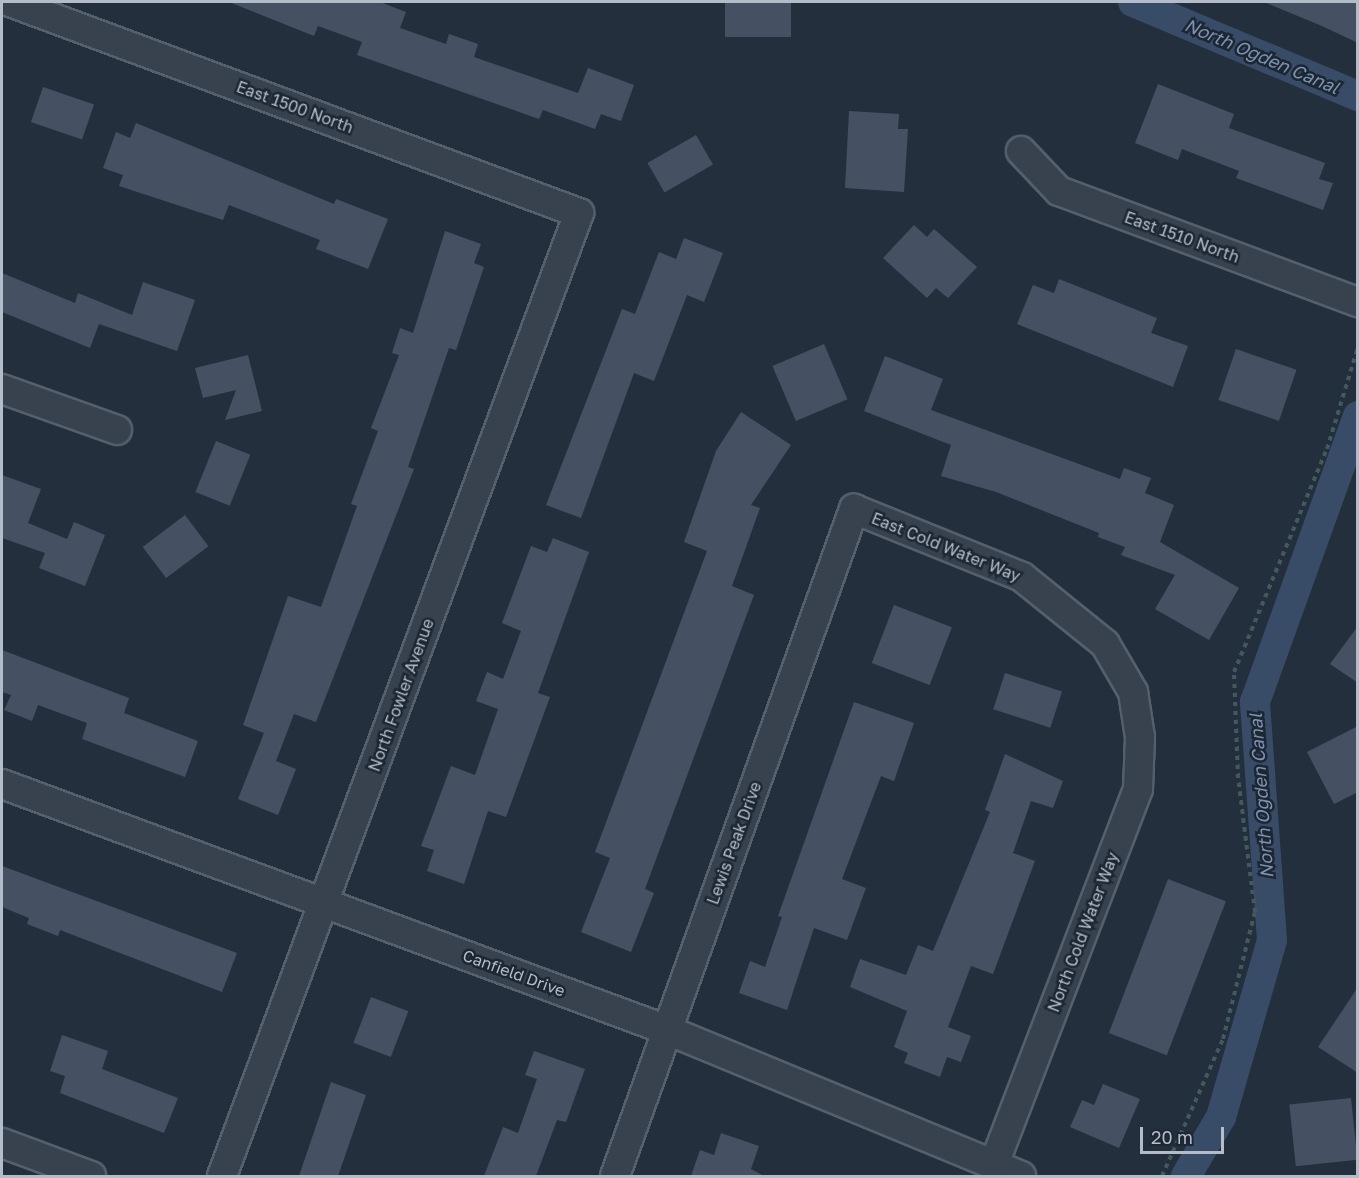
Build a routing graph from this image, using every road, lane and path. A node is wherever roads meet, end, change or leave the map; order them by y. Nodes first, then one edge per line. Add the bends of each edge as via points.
1 (10, 2) edge
2 (1021, 150) dead end
3 (579, 213) joint
4 (1358, 302) edge
5 (1358, 347) edge
6 (2, 389) edge
7 (117, 430) dead end
8 (854, 509) joint
9 (1133, 692) joint
10 (2, 784) edge
11 (324, 903) junction
12 (667, 1030) junction
13 (2, 1143) edge
14 (994, 1165) junction
15 (91, 1176) edge
16 (222, 1176) edge
17 (615, 1176) edge
18 (1021, 1176) edge
19 (1162, 1176) edge

1 - 3 street, East 1500 North
2 - 4 street, East 1510 North via 1059,191
3 - 11 street, North Fowler Avenue
5 - 19 path via 1327,449 1234,672 1238,778 1255,912 1223,1039
6 - 7 street
8 - 9 street, East Cold Water Way via 1022,577 1106,644
8 - 12 street, Lewis Peak Drive
9 - 14 street, North Cold Water Way via 1140,737 1138,789
10 - 11 street, Canfield Drive
11 - 12 street, Canfield Drive
11 - 16 street, North Fowler Avenue
12 - 14 street, Canfield Drive
12 - 17 street, Lewis Peak Drive
13 - 15 street
14 - 18 street, Canfield Drive

